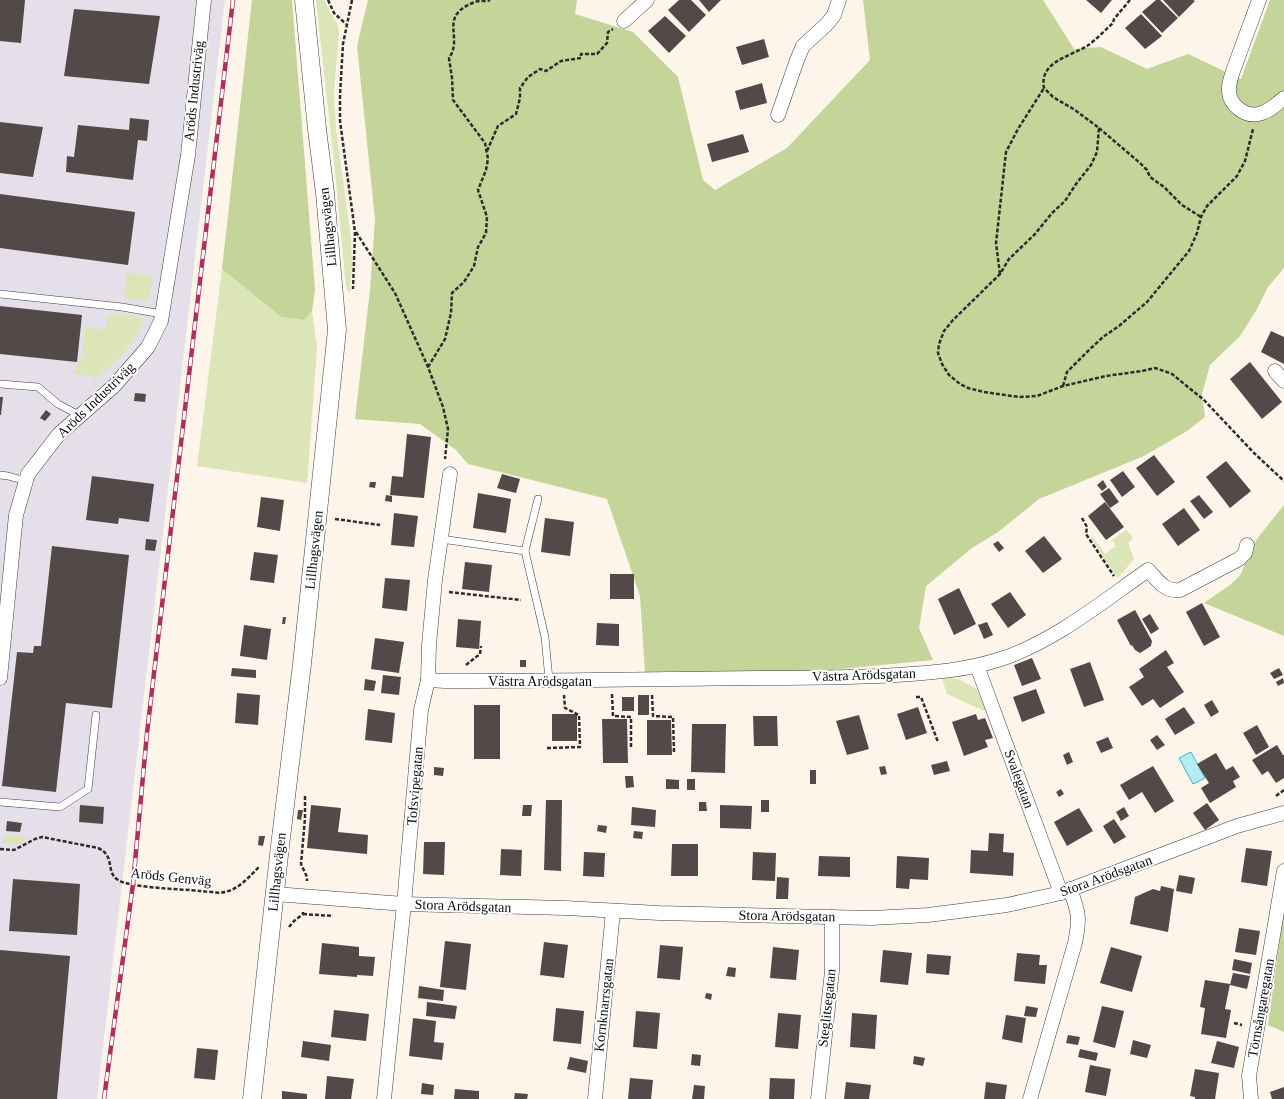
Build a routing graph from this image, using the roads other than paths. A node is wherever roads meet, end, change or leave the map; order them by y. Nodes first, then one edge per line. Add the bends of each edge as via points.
1 (204, 0) edge
2 (304, 0) edge
3 (647, 0) edge
4 (839, 0) edge
5 (1260, 0) edge
6 (624, 21) road end
7 (1284, 98) edge
8 (778, 115) dead end
9 (0, 294) edge
10 (162, 314) junction
11 (0, 384) edge
12 (79, 415) junction
13 (450, 474) road end
14 (0, 475) edge
15 (26, 481) junction
16 (538, 499) dead end
17 (441, 539) junction
18 (1247, 545) dead end
19 (525, 551) junction
20 (1, 657) edge
21 (977, 666) junction
22 (0, 678) edge
23 (428, 680) junction
24 (549, 680) junction
25 (96, 715) dead end
26 (0, 802) edge
27 (1284, 813) edge
28 (1284, 871) edge
29 (1066, 891) junction
30 (275, 894) junction
31 (404, 904) junction
32 (614, 911) junction
33 (832, 917) junction
34 (252, 1099) edge
35 (384, 1099) edge
36 (595, 1099) edge
37 (818, 1099) edge
38 (1030, 1099) edge
39 (1251, 1099) edge

1 - 10 street, Aröds Industriväg via 188,155
2 - 30 street, Lillhagsvägen via 337,330
3 - 6 street
4 - 8 street via 828,23 803,46
5 - 7 street via 1233,71 1230,96 1236,107 1254,115 1262,113
9 - 10 lane via 122,307
10 - 12 street, Aröds Industriväg via 148,347 114,386
11 - 12 lane via 38,387 58,404
12 - 15 street, Aröds Industriväg via 59,434 28,474
13 - 17 street, Tofsvipegatan
14 - 15 lane
15 - 20 street, Aröds Industriväg via 16,515
16 - 19 lane
17 - 19 lane
17 - 23 street, Tofsvipegatan via 429,645
18 - 21 street, Västra Arödsgatan via 1245,553 1239,559 1180,590 1166,589 1148,570 1067,626 1028,648
19 - 24 lane via 545,637
20 - 22 street, Aröds Industriväg
21 - 24 street, Västra Arödsgatan via 945,672 855,677
21 - 29 street, Svalegatan
23 - 24 street, Västra Arödsgatan
23 - 31 street, Tofsvipegatan via 421,710
25 - 26 lane via 88,790 60,807
27 - 29 street, Stora Arödsgatan via 1238,826
28 - 39 street, Törnsångaregatan via 1249,1076
29 - 33 street, Stora Arödsgatan via 1007,905 928,914 872,918
29 - 38 street, Svalegatan via 1078,911 1079,923
30 - 31 street, Stora Arödsgatan
30 - 34 street, Lillhagsvägen
31 - 32 street, Stora Arödsgatan
31 - 35 street, Tofsvipegatan
32 - 33 street, Stora Arödsgatan
32 - 36 street, Kornknarrsgatan
33 - 37 street, Steglitsegatan via 832,971

